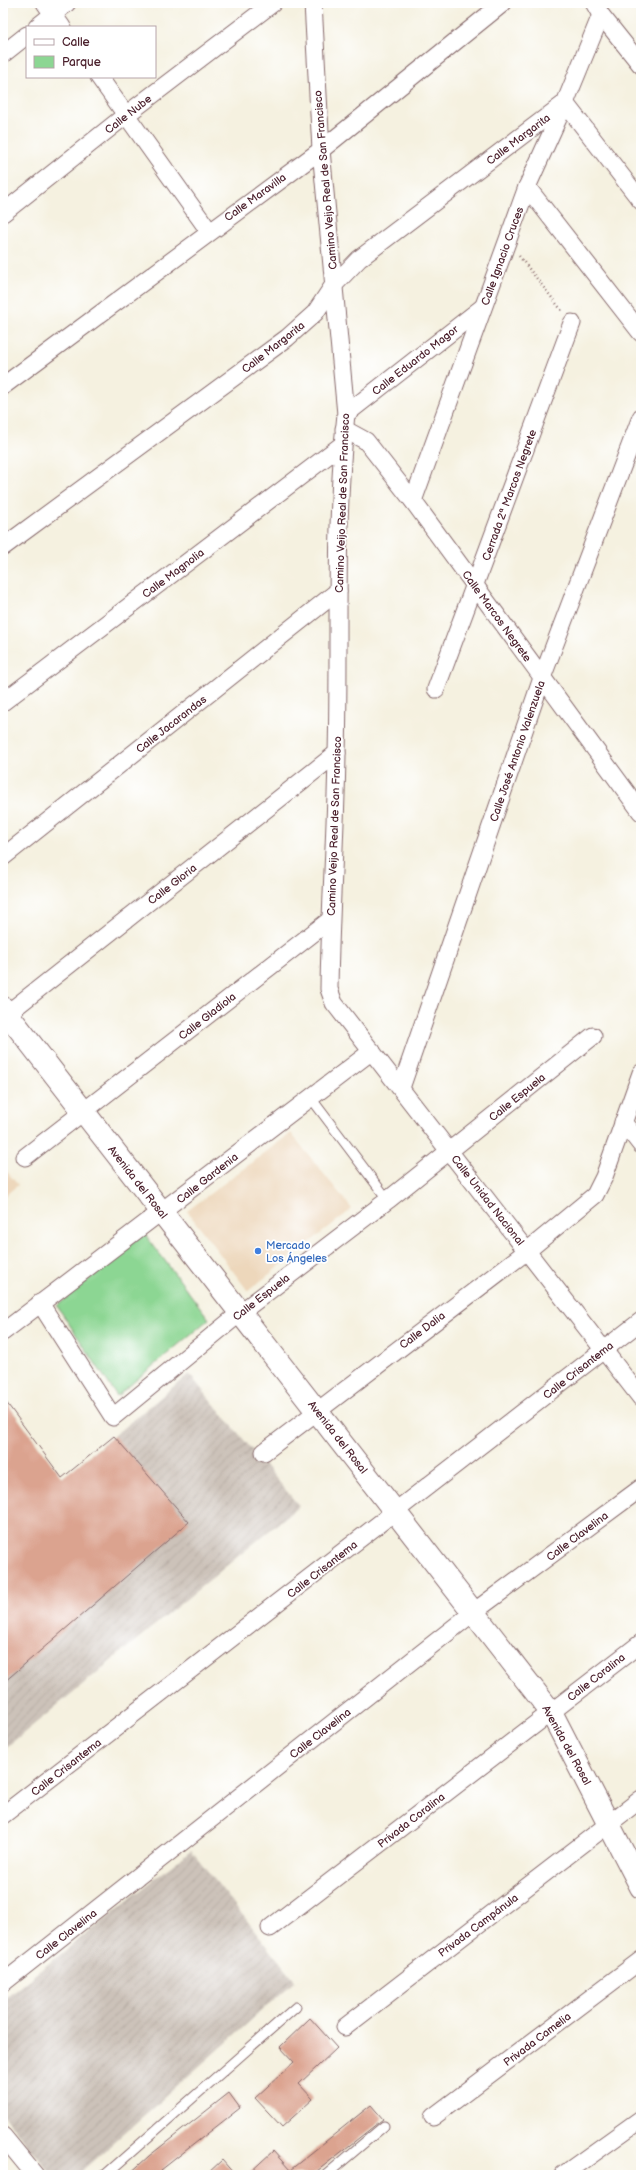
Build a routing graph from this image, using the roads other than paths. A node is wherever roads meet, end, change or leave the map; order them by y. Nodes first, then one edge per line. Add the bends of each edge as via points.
1 (67, 3) edge
2 (273, 3) edge
3 (314, 3) edge
4 (495, 5) edge
5 (598, 9) edge
6 (53, 15) edge
7 (38, 26) edge
8 (26, 36) edge
9 (3, 54) edge
10 (641, 65) edge
11 (100, 78) edge
12 (565, 103) junction
13 (126, 115) junction
14 (320, 150) junction
15 (527, 187) junction
16 (641, 201) edge
17 (3, 213) edge
18 (209, 231) junction
19 (333, 286) junction
20 (483, 307) junction
21 (572, 323) road end
22 (641, 333) edge
23 (3, 386) edge
24 (640, 424) edge
25 (344, 429) junction
26 (413, 501) junction
27 (3, 547) edge
28 (475, 585) junction
29 (338, 591) junction
30 (542, 678) junction
31 (436, 689) dead end
32 (3, 702) edge
33 (337, 753) junction
34 (641, 812) edge
35 (3, 857) edge
36 (330, 920) junction
37 (334, 1002) joint
38 (4, 1013) edge
39 (593, 1036) dead end
40 (372, 1052) junction
41 (641, 1073) edge
42 (401, 1088) junction
43 (311, 1098) junction
44 (83, 1112) junction
45 (623, 1122) junction
46 (641, 1145) edge
47 (450, 1151) junction
48 (25, 1157) dead end
49 (388, 1200) junction
50 (162, 1213) junction
51 (527, 1251) junction
52 (40, 1303) junction
53 (240, 1313) junction
54 (641, 1322) edge
55 (3, 1332) edge
56 (605, 1350) junction
57 (641, 1398) edge
58 (317, 1410) junction
59 (264, 1452) dead end
60 (641, 1488) edge
61 (396, 1512) junction
62 (475, 1611) junction
63 (641, 1643) edge
64 (551, 1712) junction
65 (641, 1799) edge
66 (3, 1815) edge
67 (610, 1824) junction
68 (641, 1886) edge
69 (270, 1928) dead end
70 (641, 1960) edge
71 (3, 1983) edge
72 (296, 2007) dead end
73 (345, 2027) dead end
74 (433, 2117) dead end
75 (641, 2119) edge
76 (384, 2126) dead end
77 (3, 2136) edge
78 (35, 2175) edge
79 (105, 2175) edge
80 (326, 2175) edge
81 (563, 2175) edge

1 - 6 street
2 - 13 street, Calle Nube
3 - 14 street, Camino Veijo Real de San Francisco
4 - 14 street, Calle Maravilla
5 - 10 street
5 - 12 street, Calle Ignacio Cruces
6 - 7 street
8 - 9 street
11 - 13 street
12 - 15 street, Calle Ignacio Cruces
12 - 16 street
12 - 19 street, Calle Margarita via 359,259
13 - 17 street, Calle Nube
13 - 18 street
14 - 18 street, Calle Maravilla
14 - 19 street, Camino Veijo Real de San Francisco
15 - 20 street, Calle Ignacio Cruces
15 - 22 street
18 - 23 street, Calle Maravilla
19 - 25 street, Camino Veijo Real de San Francisco
19 - 27 street, Calle Margarita via 315,313 287,338
20 - 25 street, Calle Eduardo Magor
20 - 26 street, Calle Ignacio Cruces
21 - 28 street, Cerrada 2ª Marcos Negrete
24 - 30 street, Calle José Antonio Valenzuela
25 - 26 street, Calle Marcos Negrete via 366,441
25 - 29 street, Camino Veijo Real de San Francisco
25 - 32 street, Calle Magnolia
26 - 28 street, Calle Marcos Negrete
28 - 30 street, Calle Marcos Negrete
28 - 31 street, Cerrada 2ª Marcos Negrete
29 - 33 street, Camino Veijo Real de San Francisco
29 - 35 street, Calle Jacarandas
30 - 34 street, Calle Marcos Negrete
30 - 42 street, Calle José Antonio Valenzuela
33 - 36 street, Camino Veijo Real de San Francisco
33 - 38 street, Calle Gloria
36 - 37 street, Camino Veijo Real de San Francisco via 329,989
36 - 44 street, Calle Gladiola
37 - 40 street, Calle Unidad Nacional
38 - 44 street, Avenida del Rosal
39 - 47 street, Calle Espuela
40 - 42 street, Calle Unidad Nacional
40 - 43 street, Calle Gardenia
41 - 45 street, Calle Dalia
42 - 47 street, Calle Unidad Nacional
43 - 49 lane
43 - 50 street, Calle Gardenia
44 - 48 street, Calle Gladiola
44 - 50 street, Avenida del Rosal
45 - 46 street
45 - 51 street, Calle Dalia via 595,1194
47 - 49 street, Calle Espuela
47 - 51 street, Calle Unidad Nacional
49 - 53 street, Calle Espuela
50 - 52 street, Calle Gardenia
50 - 53 street, Avenida del Rosal
51 - 56 street, Calle Unidad Nacional
51 - 58 street, Calle Dalia
52 - 53 street, Calle Espuela via 113,1416
52 - 55 street, Calle Gardenia
53 - 58 street, Avenida del Rosal
54 - 56 street, Calle Crisantema
56 - 57 street, Calle Unidad Nacional
56 - 61 street, Calle Crisantema
58 - 59 street, Calle Dalia
58 - 61 street, Avenida del Rosal
60 - 62 street, Calle Clavelina
61 - 62 street, Avenida del Rosal
61 - 66 street, Calle Crisantema
62 - 64 street, Avenida del Rosal
62 - 71 street, Calle Clavelina
63 - 64 street, Calle Coralina
64 - 67 street, Avenida del Rosal
64 - 69 street, Privada Coralina
65 - 67 street, Privada Campánula
67 - 68 street, Avenida del Rosal
67 - 73 street, Privada Campánula
70 - 74 street, Privada Camelia
72 - 79 lane
75 - 81 street
76 - 80 lane
77 - 78 street

